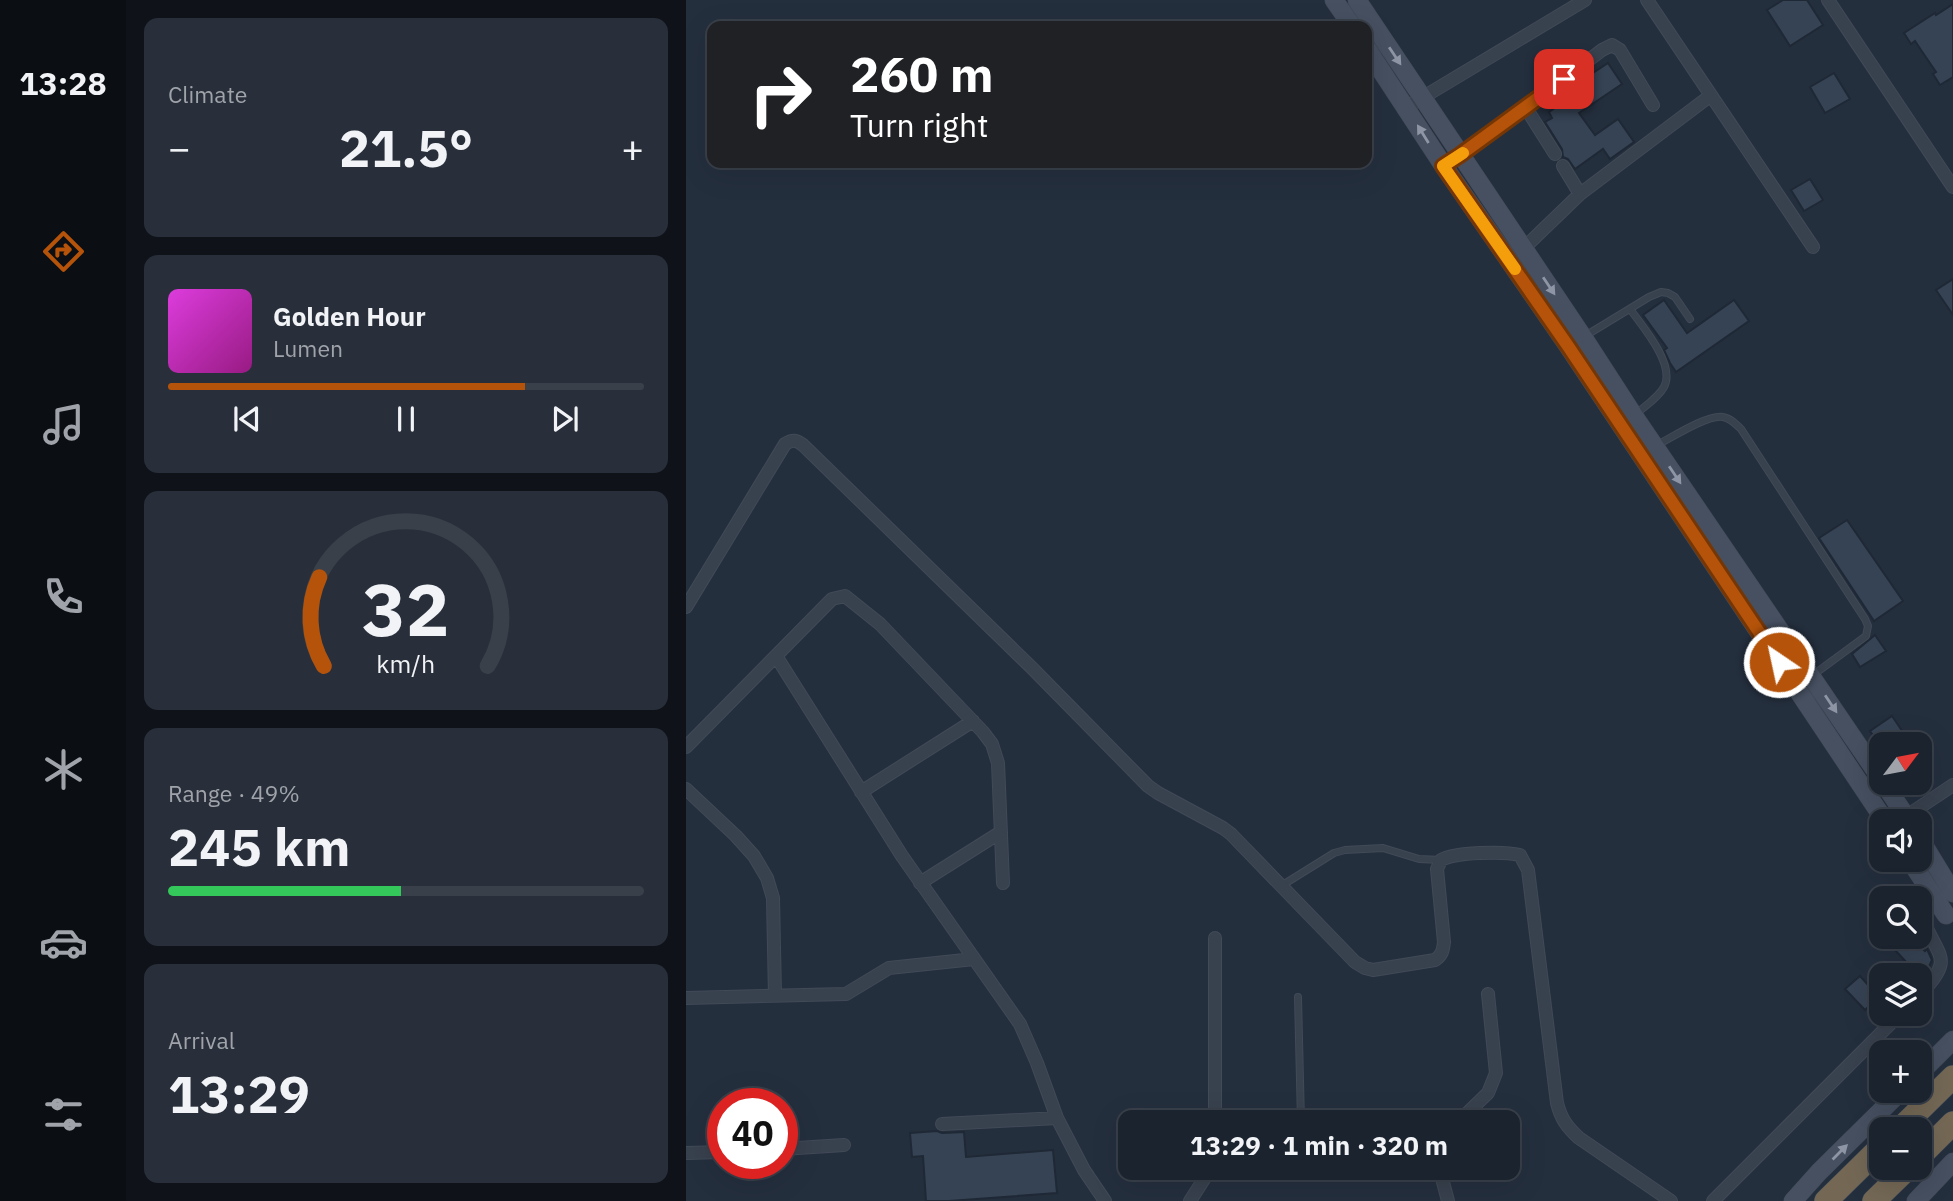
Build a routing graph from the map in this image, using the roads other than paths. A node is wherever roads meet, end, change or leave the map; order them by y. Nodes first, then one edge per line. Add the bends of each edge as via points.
1 (1334, 0) edge
2 (1357, 0) edge
3 (1586, 0) edge
4 (1647, 0) edge
5 (1828, 0) edge
6 (1349, 21) edge
7 (1371, 21) edge
8 (1372, 22) edge
9 (1372, 56) edge
10 (1710, 96) junction
11 (1423, 97) junction
12 (1653, 105) dead end
13 (1407, 108) junction
14 (1526, 108) junction
15 (1555, 154) dead end
16 (1460, 155) junction
17 (1443, 166) junction
18 (1563, 166) dead end
19 (1953, 187) edge
20 (1580, 194) junction
21 (1813, 247) dead end
22 (1523, 249) junction
23 (1630, 309) junction
24 (1690, 319) dead end
25 (1576, 341) junction
26 (1634, 416) junction
27 (1655, 446) junction
28 (686, 607) edge
29 (776, 656) junction
30 (1812, 676) junction
31 (972, 721) junction
32 (686, 747) edge
33 (1869, 762) edge
34 (1953, 785) edge
35 (686, 789) edge
36 (861, 792) junction
37 (1877, 809) edge
38 (1918, 809) edge
39 (1001, 832) junction
40 (1932, 858) edge
41 (1441, 860) junction
42 (920, 883) junction
43 (1003, 883) dead end
44 (1281, 886) junction
45 (1953, 892) edge
46 (1932, 894) edge
47 (1946, 915) dead end
48 (1932, 935) edge
49 (1214, 938) dead end
50 (974, 959) junction
51 (1932, 983) edge
52 (1488, 994) dead end
53 (775, 996) junction
54 (1298, 997) dead end
55 (686, 998) edge
56 (1888, 1026) edge
57 (1953, 1040) edge
58 (1932, 1061) edge
59 (1953, 1077) edge
60 (1889, 1103) edge
61 (1215, 1110) edge
62 (1301, 1110) edge
63 (1470, 1110) edge
64 (1912, 1117) edge
65 (1057, 1118) junction
66 (1953, 1123) edge
67 (942, 1124) dead end
68 (1932, 1144) edge
69 (844, 1145) dead end
70 (798, 1148) edge
71 (707, 1152) edge
72 (686, 1153) edge
73 (1869, 1159) edge
74 (1952, 1166) edge
75 (1205, 1180) edge
76 (1442, 1180) edge
77 (1896, 1180) edge
78 (1105, 1201) edge
79 (1190, 1201) edge
80 (1448, 1201) edge
81 (1671, 1201) edge
82 (1713, 1201) edge
83 (1793, 1201) edge
84 (1826, 1201) edge
85 (1874, 1201) edge
86 (1916, 1201) edge

1 - 6 street
2 -> 7 street
3 - 11 street
4 - 10 street
5 - 19 street
8 -> 11 street
9 - 13 street
10 - 20 street
10 - 21 street
11 - 13 street
11 - 16 street
12 - 14 street via 1620,50 1612,46
17 -> 13 street
14 - 15 street
14 - 16 street
16 - 17 street
16 - 22 street
17 - 25 street
18 - 20 street
20 - 22 street
22 -> 25 street
23 - 24 lane via 1649,297 1668,293
23 - 25 lane
23 - 26 lane via 1655,345 1667,375 1664,388
25 - 26 street
25 - 37 street
26 - 27 street
27 -> 30 street
27 - 30 lane via 1721,416 1741,429 1866,619 1866,636
28 - 44 street via 785,444 796,440 1147,786 1223,828
29 - 31 street via 832,599 845,596 880,624
29 - 32 street
29 - 36 street
30 -> 33 street
31 - 36 street
31 - 39 street via 992,744 998,762
34 - 38 street
35 - 53 street via 736,836 767,877 774,898
36 - 42 street
39 - 42 street
39 - 43 street
40 - 45 street
41 - 44 lane via 1383,848 1345,849
41 - 44 street via 1437,869 1444,942 1440,956 1379,970 1355,962
41 - 81 street via 1507,852 1520,855 1526,863 1560,1117 1579,1138
42 - 50 street
46 - 47 street
48 - 51 street via 1943,955
49 - 61 street
50 - 53 street via 889,968 846,994
50 - 65 street via 1020,1024
52 - 63 street via 1496,1073 1488,1093
53 - 55 street
54 - 62 lane
56 - 82 street
57 - 58 street
59 - 64 highway
83 -> 60 street
65 - 67 street
65 - 78 street
66 - 68 highway
69 - 70 street
71 - 72 street
73 - 84 highway
74 - 86 street
75 - 79 street
76 - 80 street
77 - 85 highway

